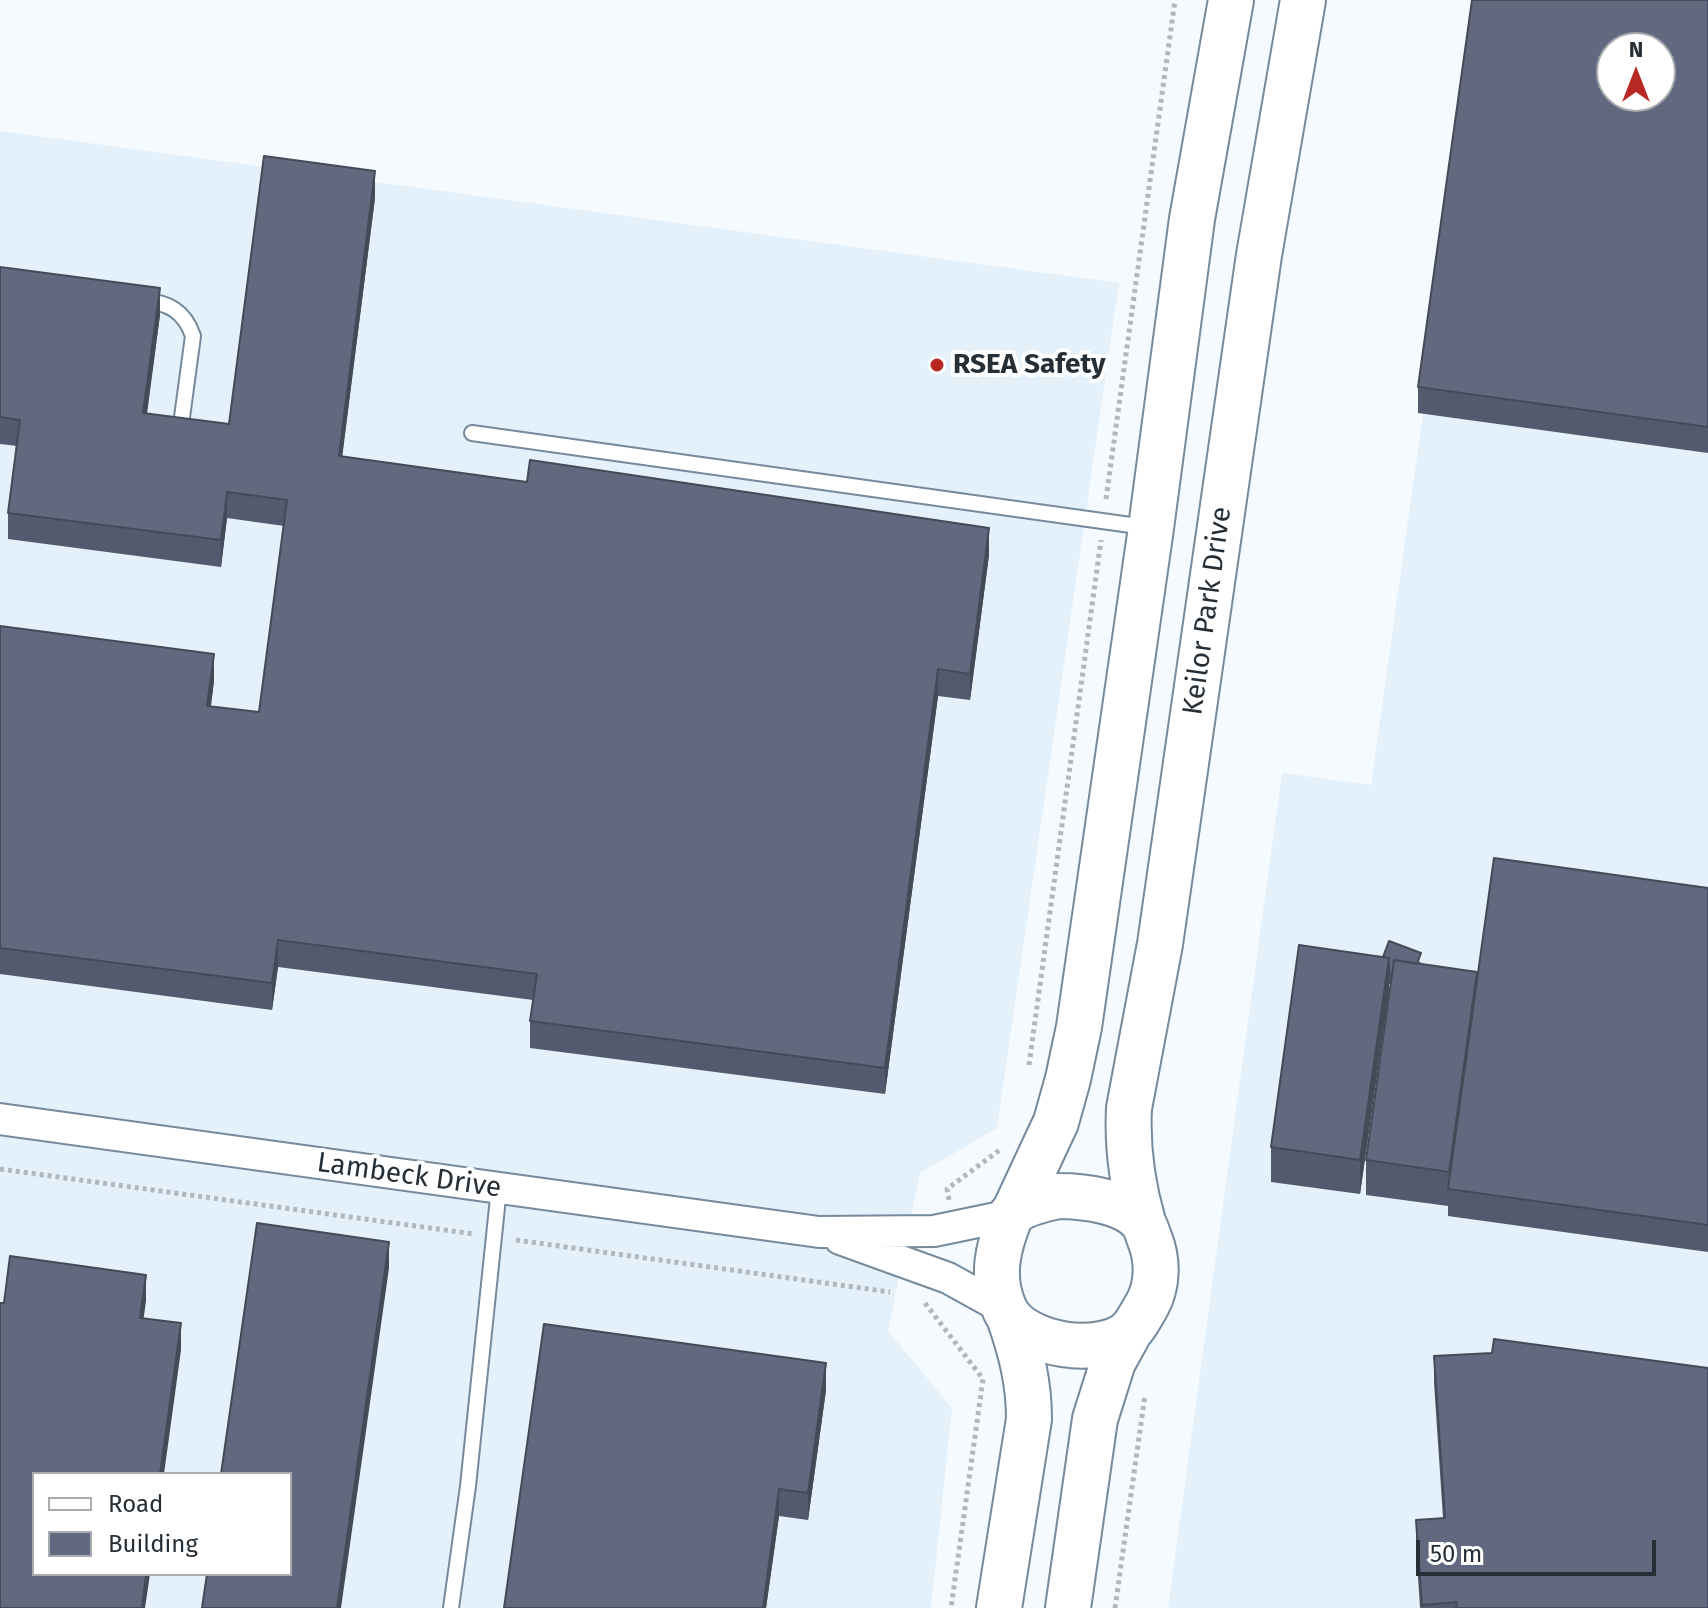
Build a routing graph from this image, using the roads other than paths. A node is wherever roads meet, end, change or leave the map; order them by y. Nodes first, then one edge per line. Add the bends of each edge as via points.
1 (1231, 0) edge
2 (1303, 0) edge
3 (135, 299) edge
4 (180, 432) edge
5 (472, 433) dead end
6 (1151, 528) junction
7 (0, 1119) edge
8 (499, 1188) junction
9 (1013, 1213) junction
10 (1143, 1222) junction
11 (819, 1232) junction
12 (1006, 1313) junction
13 (1130, 1331) junction
14 (451, 1608) edge
15 (999, 1608) edge
16 (1068, 1608) edge

1 - 6 main road via 1192,219
2 - 10 main road, Keilor Park Drive via 1259,255 1160,944 1129,1108 1127,1135
3 - 4 lane via 165,303 190,325 193,336
5 - 6 lane
6 - 9 main road via 1079,1027 1056,1122
7 - 8 street, Lambeck Drive
8 - 11 street, Lambeck Drive
8 - 14 lane
9 - 10 main road via 1036,1201 1080,1196 1121,1208
9 - 11 street, Lambeck Drive via 934,1231
9 - 12 main road via 996,1271
10 - 13 main road via 1155,1256 1155,1283
11 - 12 street, Lambeck Drive via 948,1278
12 - 13 main road via 1049,1342 1072,1347
12 - 15 main road via 1023,1357 1029,1419
13 - 16 main road via 1108,1373 1095,1419

